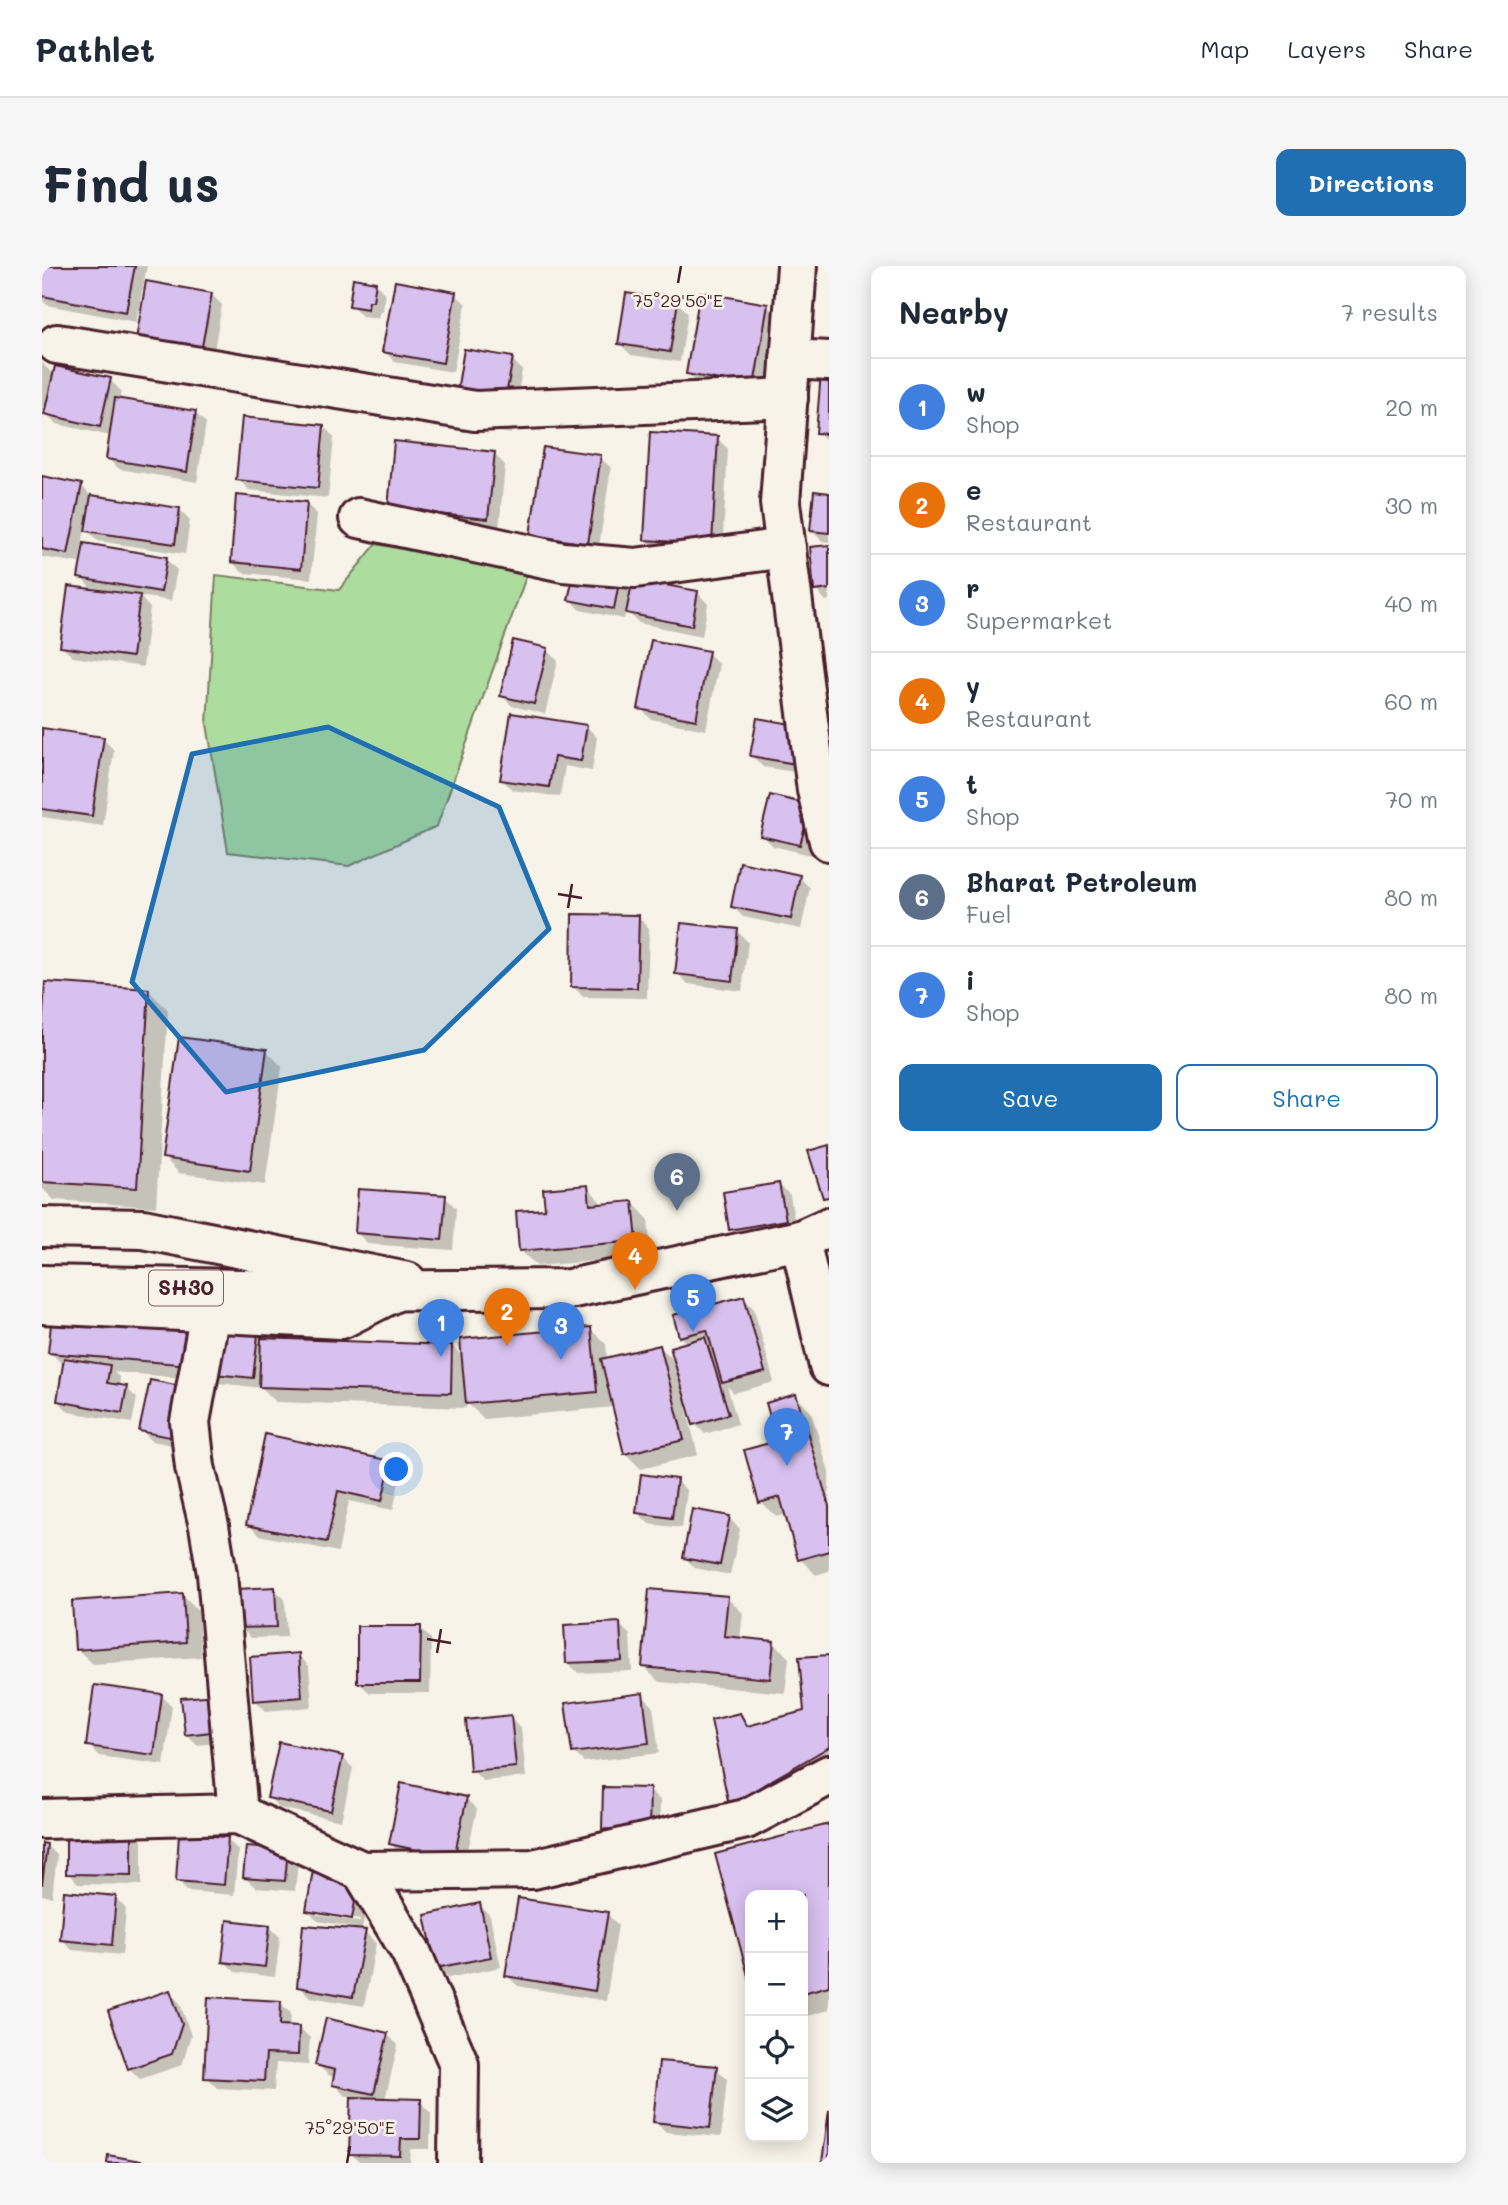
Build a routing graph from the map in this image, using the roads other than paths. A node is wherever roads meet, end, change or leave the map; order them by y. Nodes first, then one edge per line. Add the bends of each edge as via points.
1 (797, 266) edge
2 (57, 344) dead end
3 (790, 359) junction
4 (829, 360) edge
5 (788, 398) junction
6 (359, 518) dead end
7 (786, 548) junction
8 (829, 841) edge
9 (42, 1227) edge
10 (815, 1234) edge
11 (42, 1285) edge
12 (444, 1289) junction
13 (400, 1290) junction
14 (42, 1304) edge
15 (210, 1312) junction
16 (829, 1366) edge
17 (829, 1775) edge
18 (238, 1814) junction
19 (42, 1819) edge
20 (362, 1871) junction
21 (458, 2163) edge

1 - 3 street
2 - 5 street via 475,411
3 - 4 street
3 - 5 street
5 - 7 street via 780,503
6 - 7 street via 562,562 635,568
7 - 8 street via 817,790
9 - 12 street via 143,1229
10 - 12 street, SH30 via 569,1289
10 - 16 street
11 - 13 street, SH30
12 - 13 street, SH30
13 - 15 street via 341,1319
14 - 15 street
15 - 18 street via 190,1422 217,1574
17 - 20 street via 746,1819 533,1868
18 - 19 street
18 - 20 street
20 - 21 street via 411,1952 459,2064

